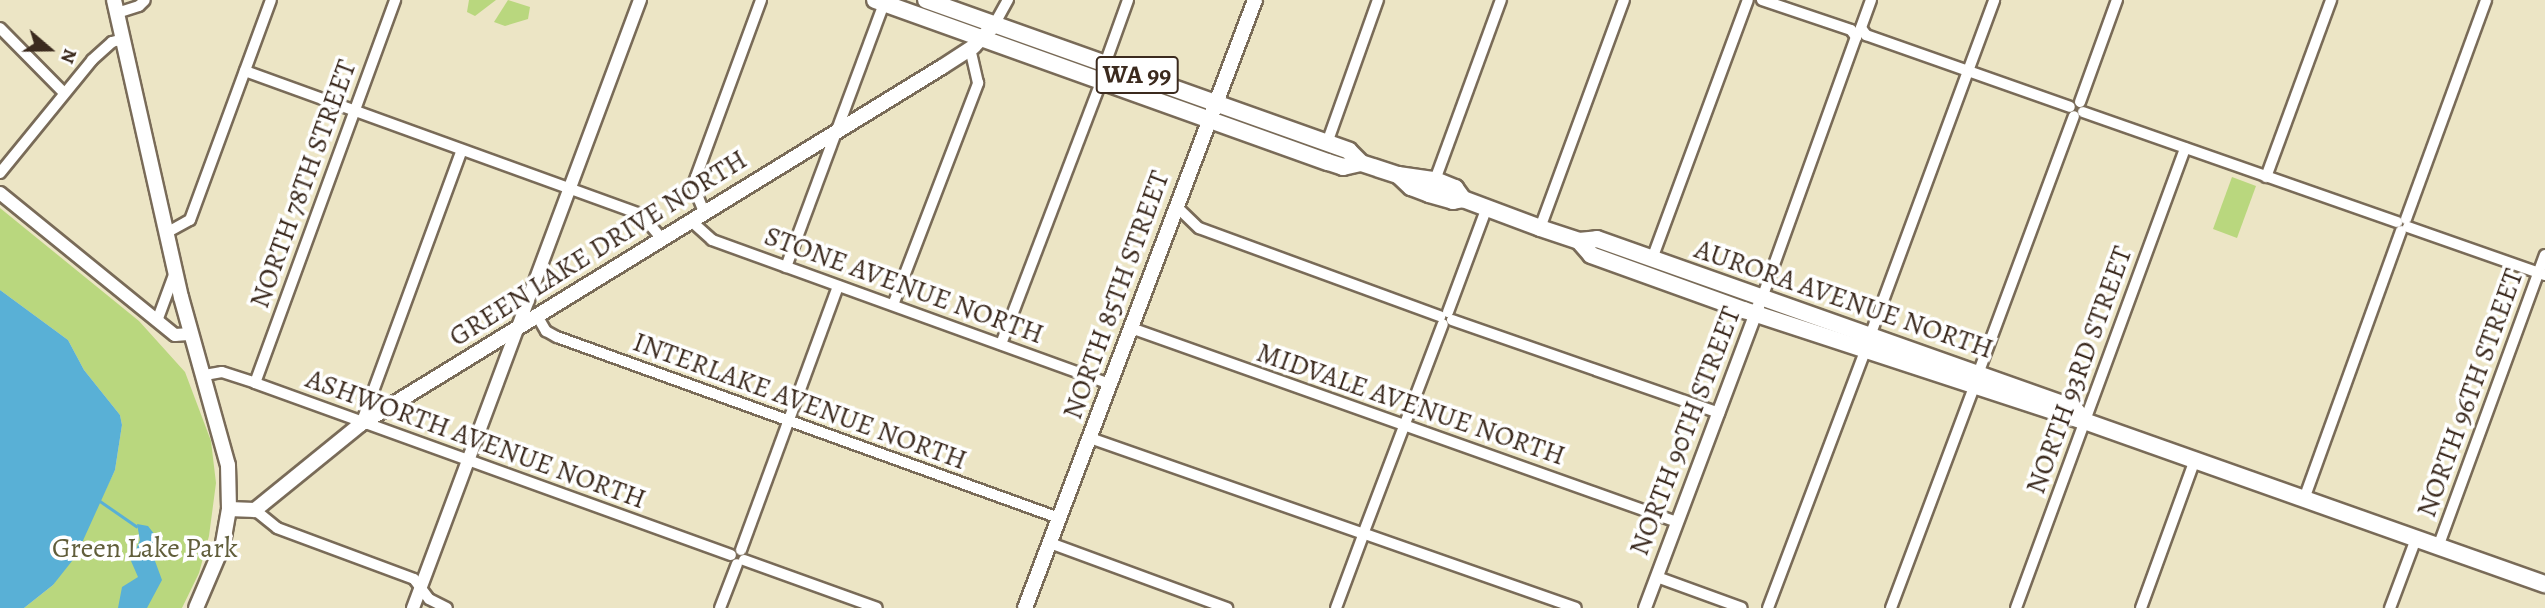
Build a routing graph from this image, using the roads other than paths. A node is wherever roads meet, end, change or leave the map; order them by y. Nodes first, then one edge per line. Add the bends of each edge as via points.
1 (145, 0) edge
2 (271, 0) edge
3 (395, 0) edge
4 (640, 0) edge
5 (761, 0) edge
6 (926, 0) edge
7 (1008, 0) edge
8 (1128, 0) edge
9 (1255, 0) edge
10 (1378, 0) edge
11 (1501, 0) edge
12 (1624, 0) edge
13 (1748, 0) edge
14 (1762, 0) edge
15 (1871, 0) edge
16 (1994, 0) edge
17 (2117, 0) edge
18 (2330, 0) edge
19 (2486, 0) edge
20 (879, 2) edge
21 (116, 6) edge
22 (994, 24) junction
23 (0, 28) edge
24 (1859, 33) junction
25 (123, 38) junction
26 (976, 44) junction
27 (1107, 57) junction
28 (245, 72) junction
29 (1967, 72) junction
30 (1101, 82) junction
31 (64, 93) junction
32 (1216, 103) junction
33 (2077, 109) junction
34 (354, 111) junction
35 (1208, 120) junction
36 (836, 131) junction
37 (1327, 143) junction
38 (2185, 148) junction
39 (462, 150) junction
40 (1361, 163) junction
41 (0, 173) edge
42 (1398, 175) junction
43 (2266, 177) junction
44 (1435, 180) junction
45 (569, 188) junction
46 (0, 193) edge
47 (1463, 199) junction
48 (1176, 206) junction
49 (1487, 207) junction
50 (704, 212) junction
51 (690, 220) junction
52 (2403, 225) junction
53 (1540, 228) junction
54 (168, 232) junction
55 (661, 238) junction
56 (1579, 241) junction
57 (2545, 255) edge
58 (1652, 259) junction
59 (786, 267) junction
60 (176, 271) junction
61 (2542, 274) edge
62 (838, 286) junction
63 (1762, 298) junction
64 (893, 306) junction
65 (536, 314) junction
66 (1756, 314) junction
67 (1446, 318) junction
68 (157, 321) junction
69 (518, 325) junction
70 (1131, 328) junction
71 (191, 334) junction
72 (1867, 343) junction
73 (1001, 344) junction
74 (1932, 358) junction
75 (1891, 360) junction
76 (205, 375) junction
77 (1976, 380) junction
78 (255, 383) junction
79 (1109, 384) junction
80 (1719, 413) junction
81 (2084, 421) junction
82 (788, 422) junction
83 (361, 424) junction
84 (1405, 426) junction
85 (1090, 438) junction
86 (2195, 460) junction
87 (467, 461) junction
88 (2304, 499) junction
89 (229, 509) junction
90 (256, 510) junction
91 (1059, 518) junction
92 (1677, 522) junction
93 (1364, 534) junction
94 (2416, 538) junction
95 (1050, 543) junction
96 (2438, 547) junction
97 (738, 557) junction
98 (1657, 577) junction
99 (2545, 584) edge
100 (421, 587) junction
101 (196, 608) edge
102 (413, 608) edge
103 (447, 608) edge
104 (720, 608) edge
105 (877, 608) edge
106 (1025, 608) edge
107 (1227, 608) edge
108 (1336, 608) edge
109 (1576, 608) edge
110 (1644, 608) edge
111 (1742, 608) edge
112 (1769, 608) edge
113 (1891, 608) edge
114 (2016, 608) edge
115 (2141, 608) edge
116 (2390, 608) edge

1 - 21 street via 139,6
2 - 28 street
3 - 34 street, NORTH 78TH STREET
4 - 45 street
5 - 50 street via 693,185
6 - 22 highway, AURORA AVENUE NORTH / WA 99
7 - 22 street
8 - 27 street
9 - 32 main road, NORTH 85TH STREET
10 - 37 street
11 - 44 street
12 - 53 street
13 - 58 street
14 - 24 street
15 - 24 street, NORTH 90TH STREET
16 - 29 street
17 - 33 street
18 - 43 street
19 - 52 street
20 - 26 highway, AURORA AVENUE NORTH / WA 99
20 - 36 street
21 - 25 main road
22 - 26 main road, GREEN LAKE DRIVE NORTH
22 - 27 highway, AURORA AVENUE NORTH / WA 99
23 - 31 street
24 - 29 street
24 - 63 street, NORTH 90TH STREET
25 - 31 street via 103,48
25 - 54 main road
26 - 30 highway, AURORA AVENUE NORTH / WA 99
26 - 36 main road, GREEN LAKE DRIVE NORTH
26 - 64 street via 978,83
27 - 32 highway, AURORA AVENUE NORTH / WA 99
28 - 34 street
28 - 54 street via 190,220
29 - 33 street
29 - 72 street
30 - 35 highway, AURORA AVENUE NORTH / WA 99
30 - 73 street
31 - 41 street
32 - 35 main road, NORTH 85TH STREET
32 - 37 highway, AURORA AVENUE NORTH / WA 99
33 - 38 street
33 - 77 street
34 - 39 street
34 - 78 street, NORTH 78TH STREET
35 - 40 highway, AURORA AVENUE NORTH / WA 99 via 1343,167
35 - 48 main road, NORTH 85TH STREET
36 - 50 main road, GREEN LAKE DRIVE NORTH
36 - 59 street
37 - 40 highway, AURORA AVENUE NORTH / WA 99 via 1349,150
38 - 43 street
38 - 81 street, NORTH 93RD STREET
39 - 45 street
39 - 83 street
40 - 42 highway, AURORA AVENUE NORTH / WA 99
42 - 44 highway, AURORA AVENUE NORTH / WA 99 via 1417,174
42 - 47 highway, AURORA AVENUE NORTH / WA 99 via 1429,194
43 - 52 street
44 - 47 highway, AURORA AVENUE NORTH / WA 99 via 1455,188
45 - 55 street via 646,216
45 - 69 street
46 - 68 street
47 - 49 highway, AURORA AVENUE NORTH / WA 99
48 - 67 street via 1199,228
48 - 70 main road, NORTH 85TH STREET
49 - 53 highway, AURORA AVENUE NORTH / WA 99
49 - 67 street
50 - 51 main road, GREEN LAKE DRIVE NORTH
51 - 55 main road, GREEN LAKE DRIVE NORTH
51 - 59 street, STONE AVENUE NORTH via 707,238
52 - 61 street
52 - 88 street
53 - 56 highway, AURORA AVENUE NORTH / WA 99
54 - 60 main road
55 - 65 main road, GREEN LAKE DRIVE NORTH
56 - 58 highway, AURORA AVENUE NORTH / WA 99 via 1597,239
56 - 66 highway, AURORA AVENUE NORTH / WA 99 via 1591,254
57 - 61 street, NORTH 96TH STREET
58 - 63 highway, AURORA AVENUE NORTH / WA 99
59 - 62 street, STONE AVENUE NORTH
60 - 68 street
60 - 71 main road
61 - 96 street, NORTH 96TH STREET
62 - 64 street, STONE AVENUE NORTH
62 - 82 street
63 - 66 street, NORTH 90TH STREET
63 - 72 highway, AURORA AVENUE NORTH / WA 99
64 - 73 street, STONE AVENUE NORTH
65 - 69 main road, GREEN LAKE DRIVE NORTH
65 - 82 street, INTERLAKE AVENUE NORTH via 553,335
66 - 72 highway, AURORA AVENUE NORTH / WA 99
66 - 80 street, NORTH 90TH STREET
67 - 80 street
67 - 84 street
68 - 71 street via 177,336
69 - 83 main road, GREEN LAKE DRIVE NORTH
69 - 87 street
70 - 79 main road, NORTH 85TH STREET
70 - 84 street, MIDVALE AVENUE NORTH
71 - 76 main road
72 - 74 highway, AURORA AVENUE NORTH / WA 99
72 - 75 highway, AURORA AVENUE NORTH / WA 99
72 - 112 street
73 - 79 street, STONE AVENUE NORTH
74 - 75 highway via 1920,362 1897,355
74 - 77 highway, AURORA AVENUE NORTH / WA 99
75 - 77 highway, AURORA AVENUE NORTH / WA 99
76 - 78 street, ASHWORTH AVENUE NORTH via 222,372
76 - 89 main road via 226,453
77 - 81 highway, AURORA AVENUE NORTH / WA 99
77 - 113 street
78 - 83 street, ASHWORTH AVENUE NORTH
79 - 85 main road, NORTH 85TH STREET
80 - 92 street, NORTH 90TH STREET
81 - 86 highway, AURORA AVENUE NORTH / WA 99
81 - 114 street, NORTH 93RD STREET
82 - 91 street, INTERLAKE AVENUE NORTH
82 - 97 street
83 - 87 street, ASHWORTH AVENUE NORTH
83 - 90 main road, GREEN LAKE DRIVE NORTH
84 - 92 street, MIDVALE AVENUE NORTH
84 - 93 street
85 - 91 main road, NORTH 85TH STREET
85 - 93 street
86 - 88 highway, AURORA AVENUE NORTH / WA 99
86 - 115 street
87 - 97 street, ASHWORTH AVENUE NORTH
87 - 100 street
88 - 94 highway, AURORA AVENUE NORTH / WA 99
89 - 90 main road
89 - 101 main road via 219,559
90 - 100 street via 277,528 414,579
91 - 95 main road, NORTH 85TH STREET
92 - 98 street, NORTH 90TH STREET
93 - 108 street
93 - 109 street
94 - 96 highway, AURORA AVENUE NORTH / WA 99
94 - 116 street, NORTH 96TH STREET
95 - 106 main road, NORTH 85TH STREET
95 - 107 street
96 - 99 highway, AURORA AVENUE NORTH / WA 99
97 - 104 street
97 - 105 street, ASHWORTH AVENUE NORTH
98 - 110 street, NORTH 90TH STREET
98 - 111 street
100 - 102 street
100 - 103 street via 429,598

